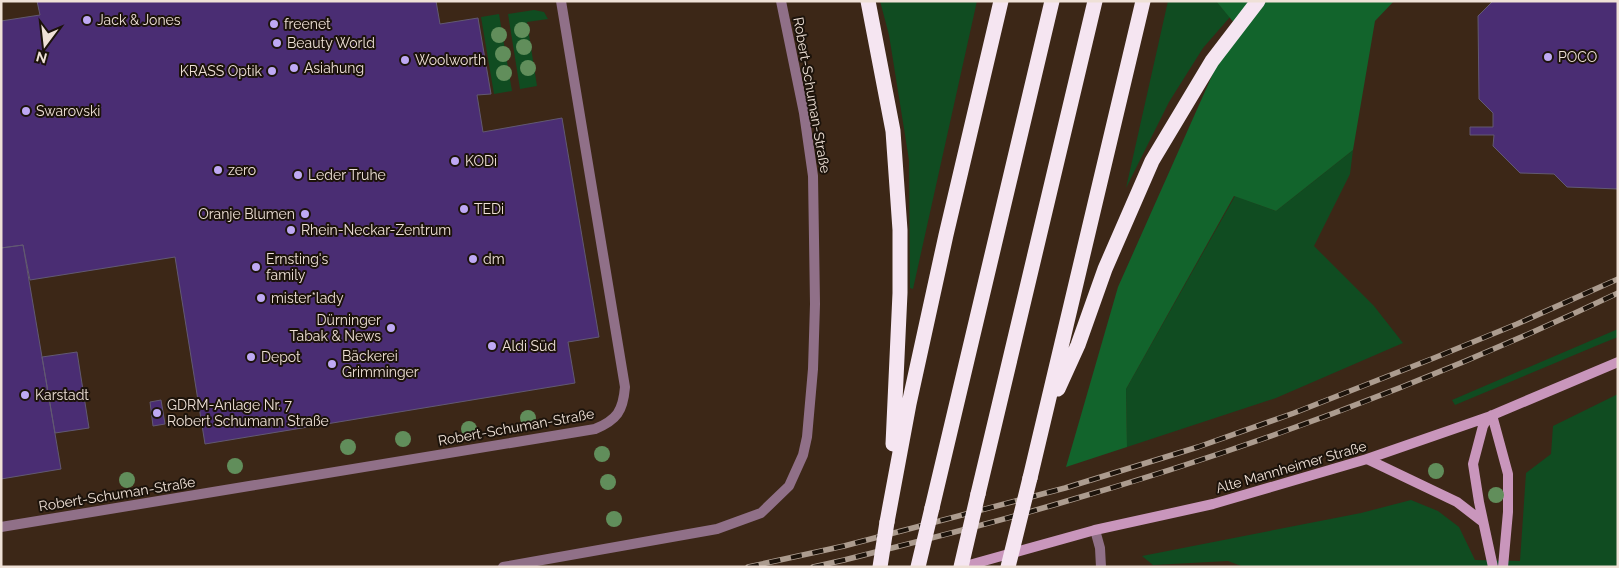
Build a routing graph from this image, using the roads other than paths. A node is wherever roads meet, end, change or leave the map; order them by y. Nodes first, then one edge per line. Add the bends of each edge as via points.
1 (561, 1) edge
2 (781, 1) edge
3 (868, 1) edge
4 (1001, 1) edge
5 (1052, 1) edge
6 (1095, 1) edge
7 (1143, 1) edge
8 (1258, 1) edge
9 (1618, 362) edge
10 (1490, 416) junction
11 (1043, 422) junction
12 (1367, 460) junction
13 (892, 492) junction
14 (1483, 522) junction
15 (1, 527) edge
16 (1095, 530) junction
17 (502, 567) edge
18 (880, 567) edge
19 (918, 567) edge
20 (962, 567) edge
21 (1008, 567) edge
22 (1101, 567) edge
23 (1493, 567) edge
24 (1503, 567) edge

1 - 15 lane, Robert-Schuman-Straße via 625,387 624,401 615,418 595,430
2 - 17 lane, Robert-Schuman-Straße via 813,176 813,369 804,455 788,486 760,513 717,529
3 - 13 highway via 893,130 900,230
4 - 13 highway via 944,244
5 - 19 highway, bridge
6 - 20 highway, bridge
7 - 11 highway
8 - 11 highway via 1212,61 1152,161 1105,269 1078,345
9 - 10 main road, Alte Mannheimer Straße
10 - 12 main road, Alte Mannheimer Straße
10 - 14 main road via 1483,426 1473,464
10 - 24 main road via 1508,474
11 - 21 highway, bridge
12 - 14 main road via 1457,502
12 - 16 main road, Alte Mannheimer Straße via 1213,504
13 - 18 highway, bridge
14 - 23 main road
16 - 20 main road, Alte Mannheimer Straße
16 - 22 lane

